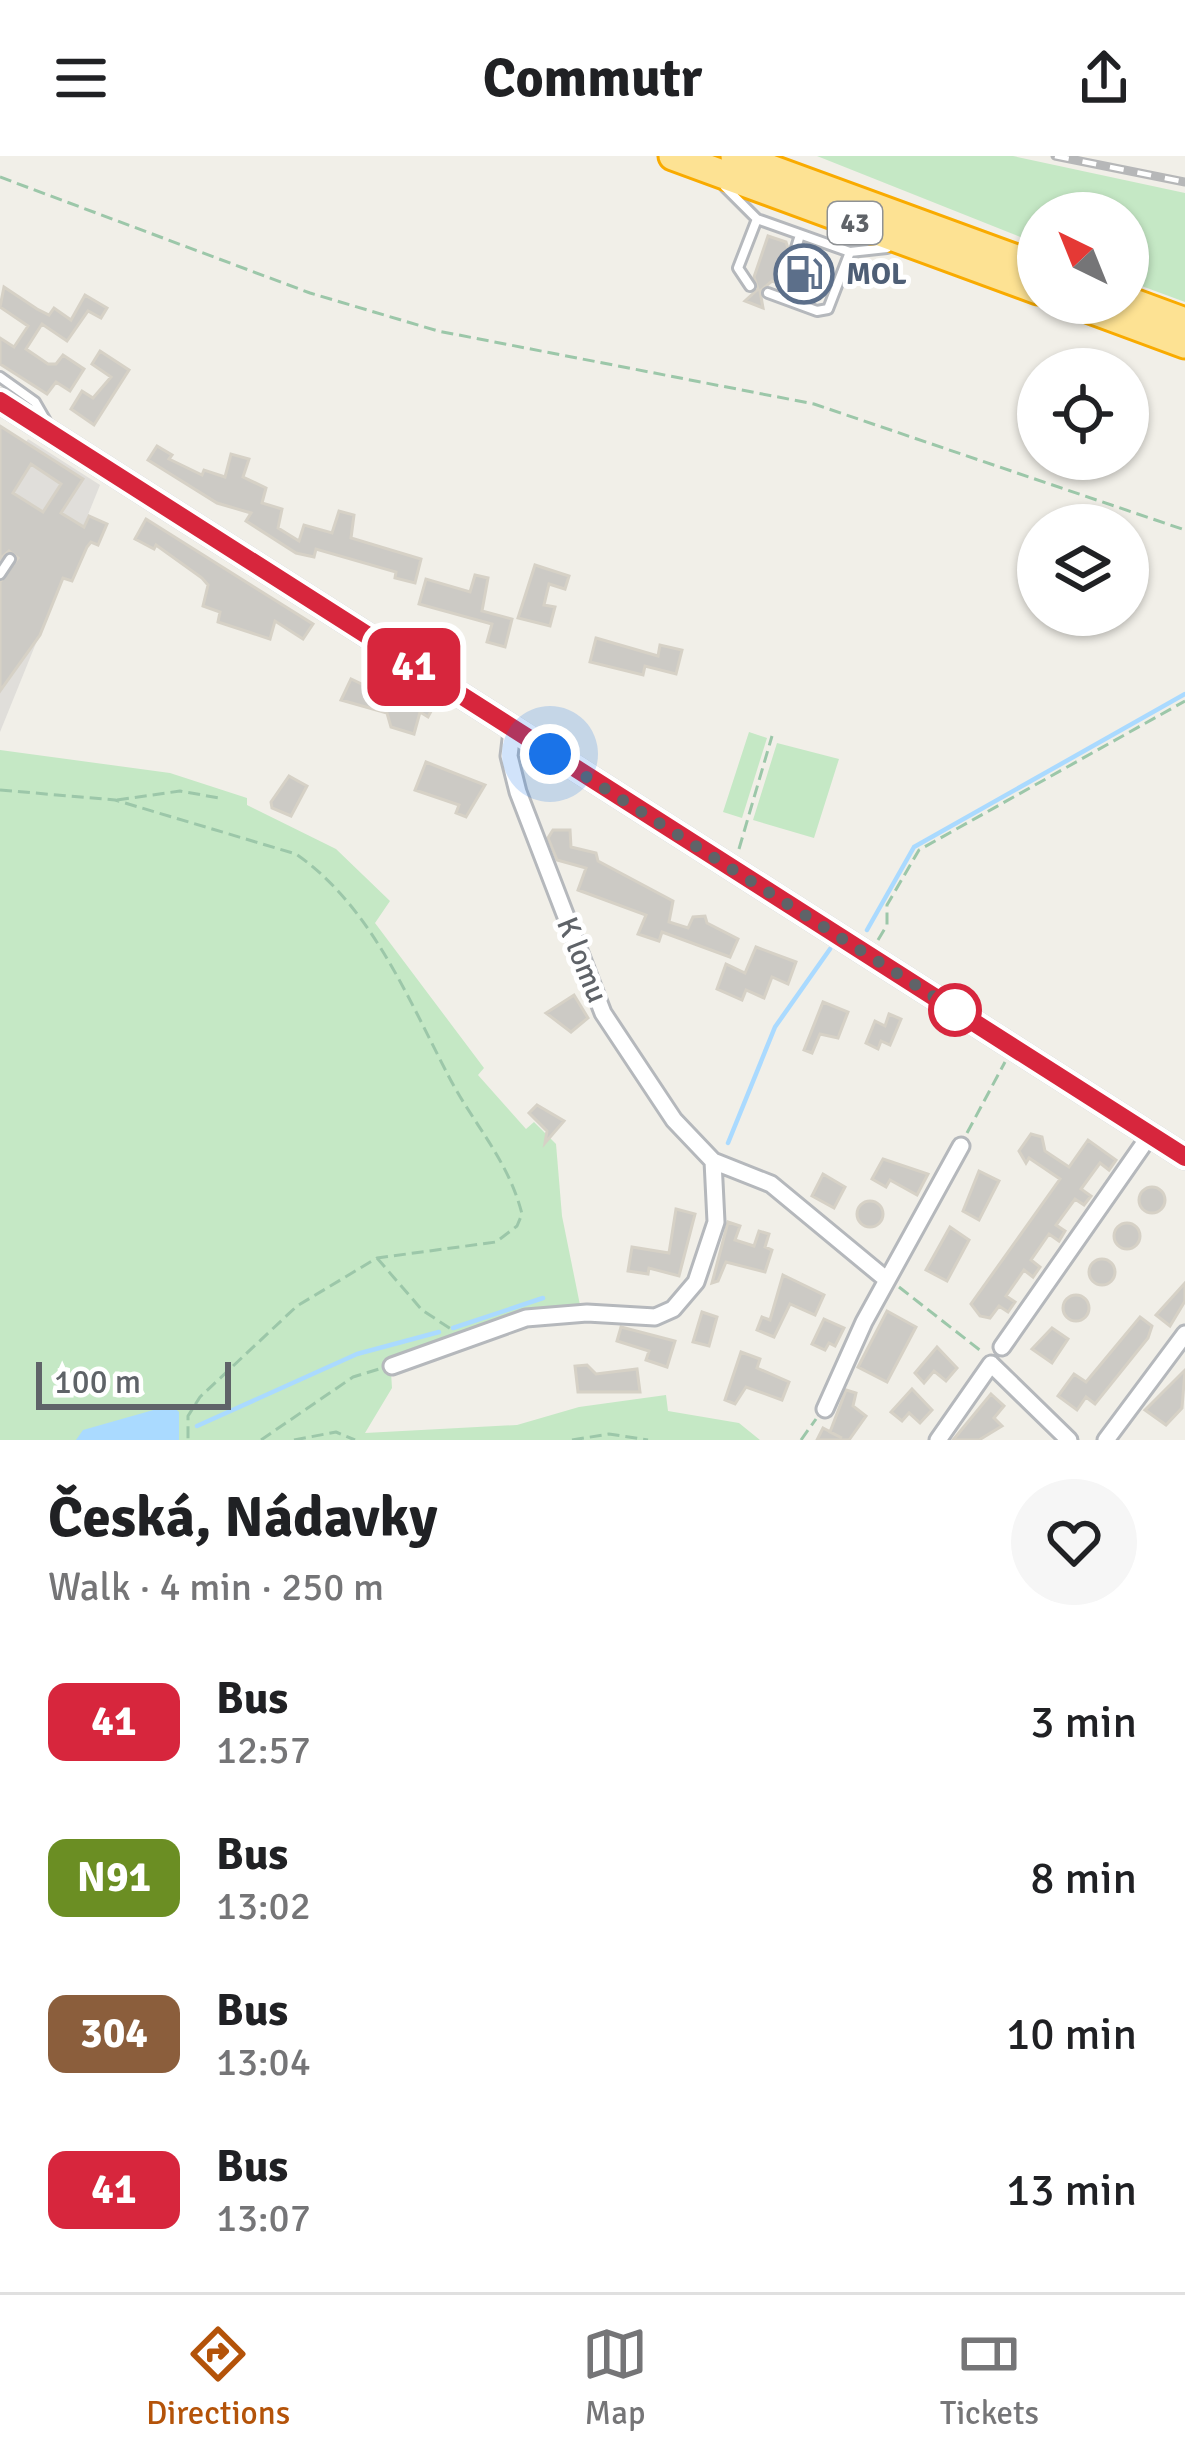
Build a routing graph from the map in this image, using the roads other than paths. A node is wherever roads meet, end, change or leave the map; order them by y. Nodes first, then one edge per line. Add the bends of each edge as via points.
1 (652, 156) edge
2 (673, 156) edge
3 (735, 156) edge
4 (757, 219) junction
5 (800, 235) junction
6 (795, 251) dead end
7 (850, 252) junction
8 (1017, 274) edge
9 (1017, 275) edge
10 (1017, 277) edge
11 (782, 284) dead end
12 (750, 286) dead end
13 (1149, 309) edge
14 (1185, 322) edge
15 (1131, 324) edge
16 (1185, 344) edge
17 (0, 376) edge
18 (0, 401) edge
19 (53, 435) junction
20 (10, 560) dead end
21 (0, 574) edge
22 (512, 731) junction
23 (1150, 1135) junction
24 (961, 1146) road end
25 (1185, 1157) edge
26 (712, 1161) junction
27 (887, 1280) junction
28 (1185, 1334) edge
29 (1002, 1347) dead end
30 (392, 1366) road end
31 (825, 1409) road end
32 (938, 1440) edge
33 (1069, 1440) edge
34 (1106, 1440) edge

1 - 4 lane via 723,186
2 - 9 highway, 43
3 - 8 highway, 43
4 - 5 lane
4 - 12 lane via 738,268
5 - 6 lane
5 - 7 lane
7 - 10 lane via 895,249
7 - 11 lane via 828,310 773,295
13 - 14 highway
15 - 16 highway
17 - 19 lane via 35,402
18 - 19 street
19 - 22 street
20 - 21 lane
22 - 23 street
22 - 26 street, K lomu via 518,792 603,1013 674,1120
23 - 25 street
23 - 29 street
24 - 27 street
26 - 27 street, K lomu via 771,1184
26 - 30 street via 716,1222 696,1282 673,1310 655,1317 526,1318
27 - 31 street
28 - 34 street
32 - 33 street via 992,1364

